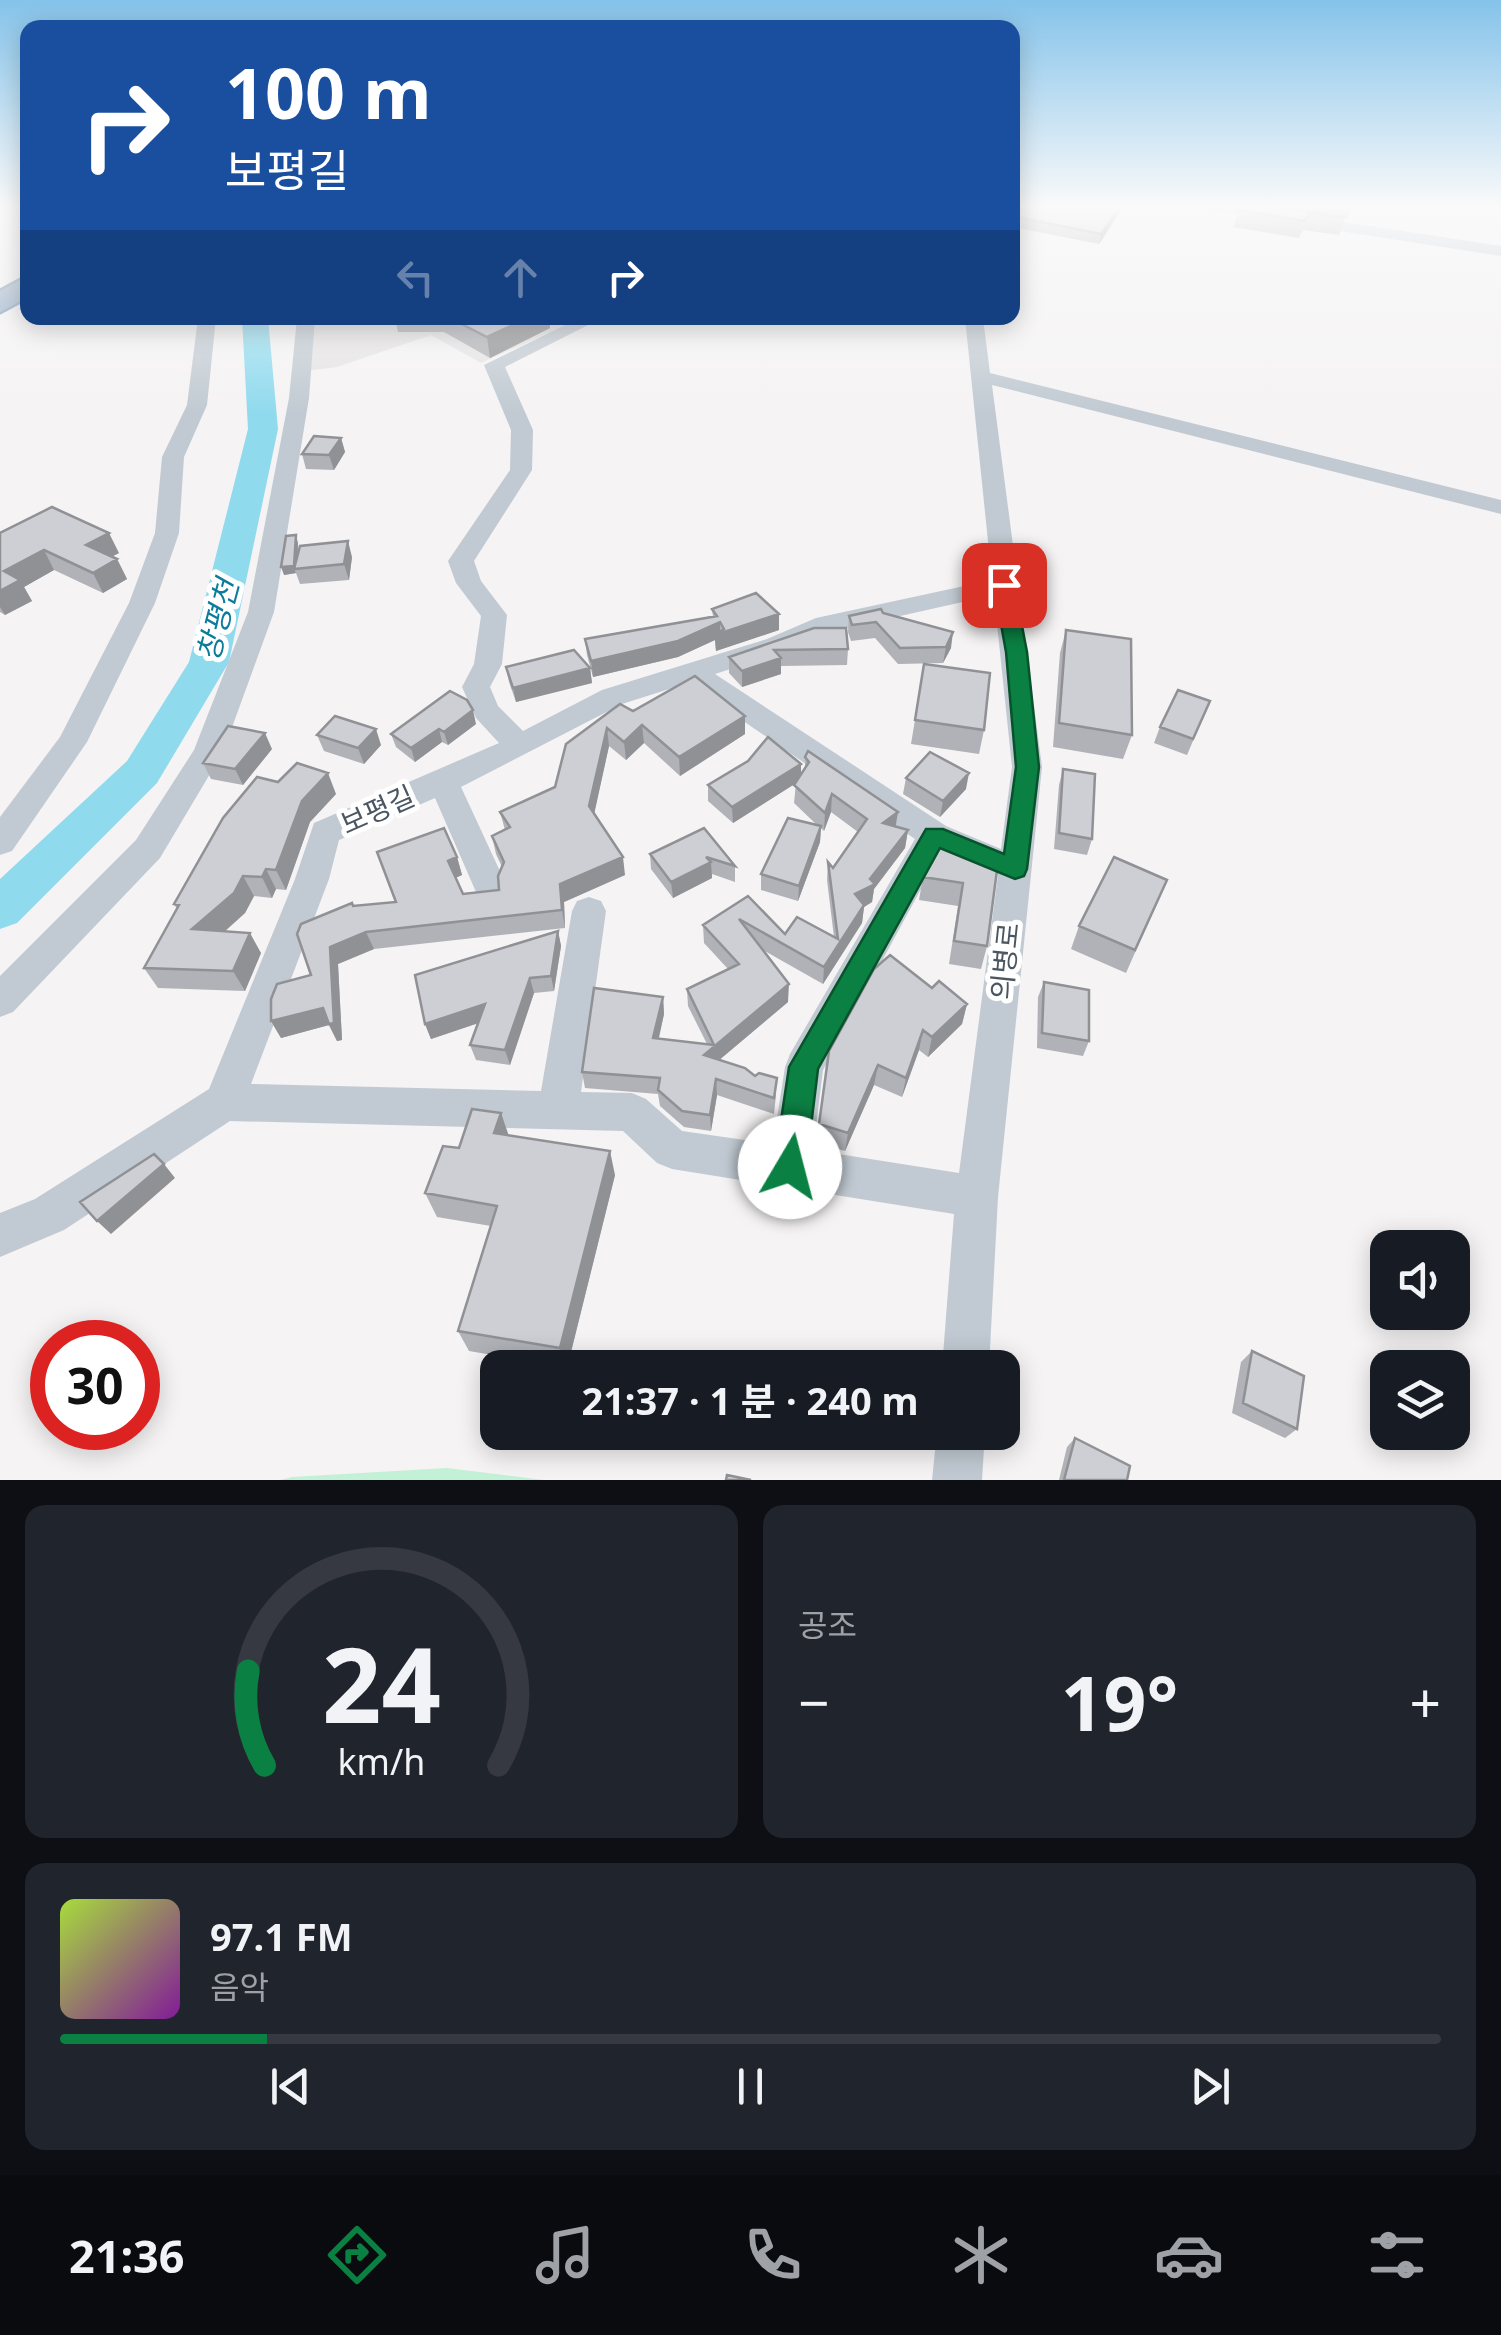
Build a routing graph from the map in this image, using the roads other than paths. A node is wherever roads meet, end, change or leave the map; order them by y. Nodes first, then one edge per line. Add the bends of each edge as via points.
1 (206, 325) edge
2 (305, 325) edge
3 (577, 325) edge
4 (975, 325) edge
5 (980, 376) junction
6 (1501, 507) edge
7 (1004, 585) junction
8 (692, 672) junction
9 (520, 746) junction
10 (443, 781) junction
11 (934, 836) junction
12 (0, 842) edge
13 (1015, 869) junction
14 (488, 882) dead end
15 (590, 911) dead end
16 (0, 1001) edge
17 (224, 1102) junction
18 (558, 1110) junction
19 (790, 1167) junction
20 (978, 1197) junction
21 (0, 1235) edge
22 (966, 1350) edge
23 (959, 1450) edge
24 (957, 1480) edge

1 - 12 street via 196,405 173,456 167,533 142,603 72,742
2 - 16 street via 300,398 261,612 208,752 148,849
3 - 9 street via 494,365 522,430 520,470 461,561 494,615 488,664 476,687 486,711
4 - 5 street, 의병로
5 - 6 street
5 - 7 street, 의병로
7 - 8 street, 보평길 via 824,624
7 - 13 street, 의병로 via 1027,767
8 - 9 street, 보평길 via 612,696
8 - 11 street
9 - 10 street, 보평길
10 - 14 street
10 - 17 street, 보평길 via 326,832
11 - 13 street
11 - 19 street via 804,1067
13 - 20 street, 의병로
15 - 18 street
17 - 18 street
17 - 21 street via 49,1215
18 - 19 street via 632,1112 672,1149
19 - 20 street
20 - 22 street, 의병로
23 - 24 street

